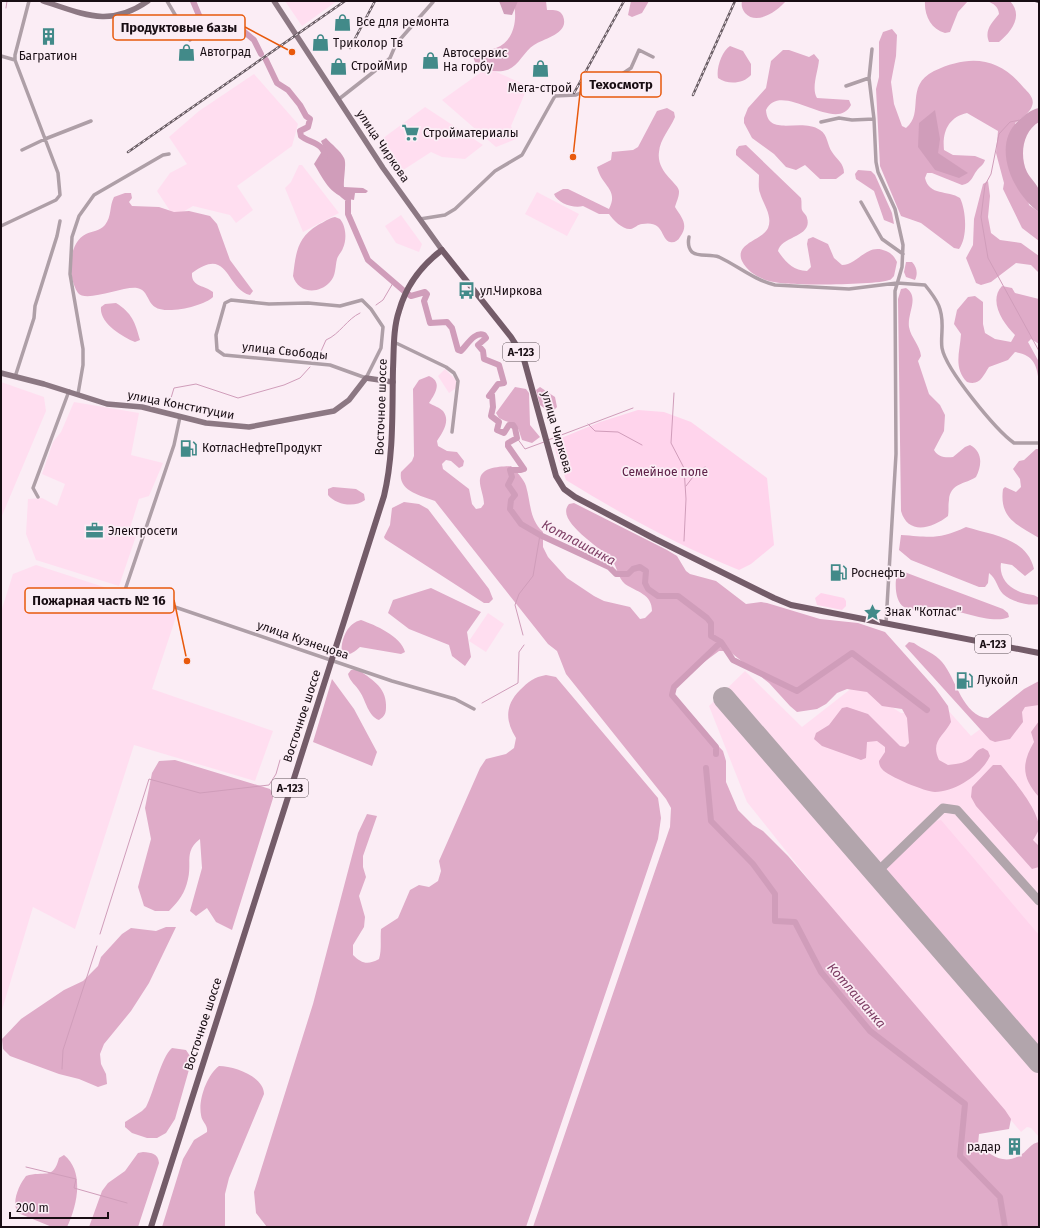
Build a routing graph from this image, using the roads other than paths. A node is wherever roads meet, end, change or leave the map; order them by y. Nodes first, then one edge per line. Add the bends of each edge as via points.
1 (29, 1) edge
2 (43, 1) edge
3 (148, 1) edge
4 (167, 1) edge
5 (274, 1) edge
6 (433, 2) edge
7 (190, 40) dead end
8 (872, 49) dead end
9 (1, 56) edge
10 (653, 57) dead end
11 (15, 60) junction
12 (869, 78) junction
13 (846, 86) dead end
14 (339, 99) junction
15 (874, 119) junction
16 (91, 121) dead end
17 (821, 122) dead end
18 (45, 138) junction
19 (22, 150) dead end
20 (169, 154) dead end
21 (861, 202) dead end
22 (420, 219) junction
23 (60, 221) dead end
24 (1, 226) edge
25 (689, 237) dead end
26 (442, 250) junction
27 (903, 254) junction
28 (897, 284) junction
29 (394, 342) junction
30 (1, 373) edge
31 (15, 378) junction
32 (366, 378) junction
33 (393, 382) junction
34 (69, 391) junction
35 (78, 394) junction
36 (180, 417) junction
37 (452, 432) dead end
38 (1039, 443) edge
39 (38, 497) dead end
40 (886, 623) junction
41 (1039, 653) edge
42 (331, 660) junction
43 (474, 709) dead end
44 (151, 1227) edge

1 - 11 street
2 - 3 main road via 104,17 134,11
4 - 7 street
5 - 14 main road, улица Чиркова
6 - 14 street via 396,44 390,58
8 - 12 street
9 - 11 street
10 - 22 street via 639,50 631,68 622,74 576,95 555,96 522,155 495,171 455,209 445,215
11 - 18 street
12 - 13 street
12 - 15 street
14 - 22 main road, улица Чиркова via 383,168
15 - 17 street via 839,118
15 - 27 street via 878,172 895,209 904,244
16 - 18 street
18 - 19 street
18 - 24 street via 60,183 60,195 56,200
20 - 35 street via 163,155 94,195 79,216 72,237 70,274 83,349 84,365
21 - 27 street via 882,239
22 - 26 main road, улица Чиркова
23 - 31 street
25 - 28 street via 688,245 692,252 718,257 764,283 850,289
26 - 29 main road, А-123 via 426,264 404,296 396,321
26 - 40 main road, улица Чиркова / А-123 via 511,337 523,356 556,476 564,489 575,498 655,540 774,598 791,605
27 - 28 street
28 - 38 street via 925,285 933,295 943,314 942,348 945,357 965,388 995,425 1014,443
28 - 40 street via 896,454
29 - 33 main road, Восточное шоссе / А-123
29 - 37 street via 454,373 458,381
30 - 31 main road, улица Конституции
31 - 34 main road, улица Конституции
32 - 32 street, улица Свободы via 381,348 383,332 380,321 362,300 340,306 231,300 225,303 216,335 217,350 224,355 330,365
32 - 33 main road
32 - 36 main road, улица Конституции via 343,406 323,414 249,427 206,423
33 - 42 main road, Восточное шоссе / А-123 via 392,451 387,482
34 - 35 main road, улица Конституции
34 - 39 street via 33,488
35 - 36 main road, улица Конституции via 107,404 142,407
36 - 42 street, улица Кузнецова via 174,445 125,590
40 - 41 main road, улица Чиркова / А-123
42 - 43 street, улица Кузнецова via 455,700
42 - 44 main road, Восточное шоссе / А-123

